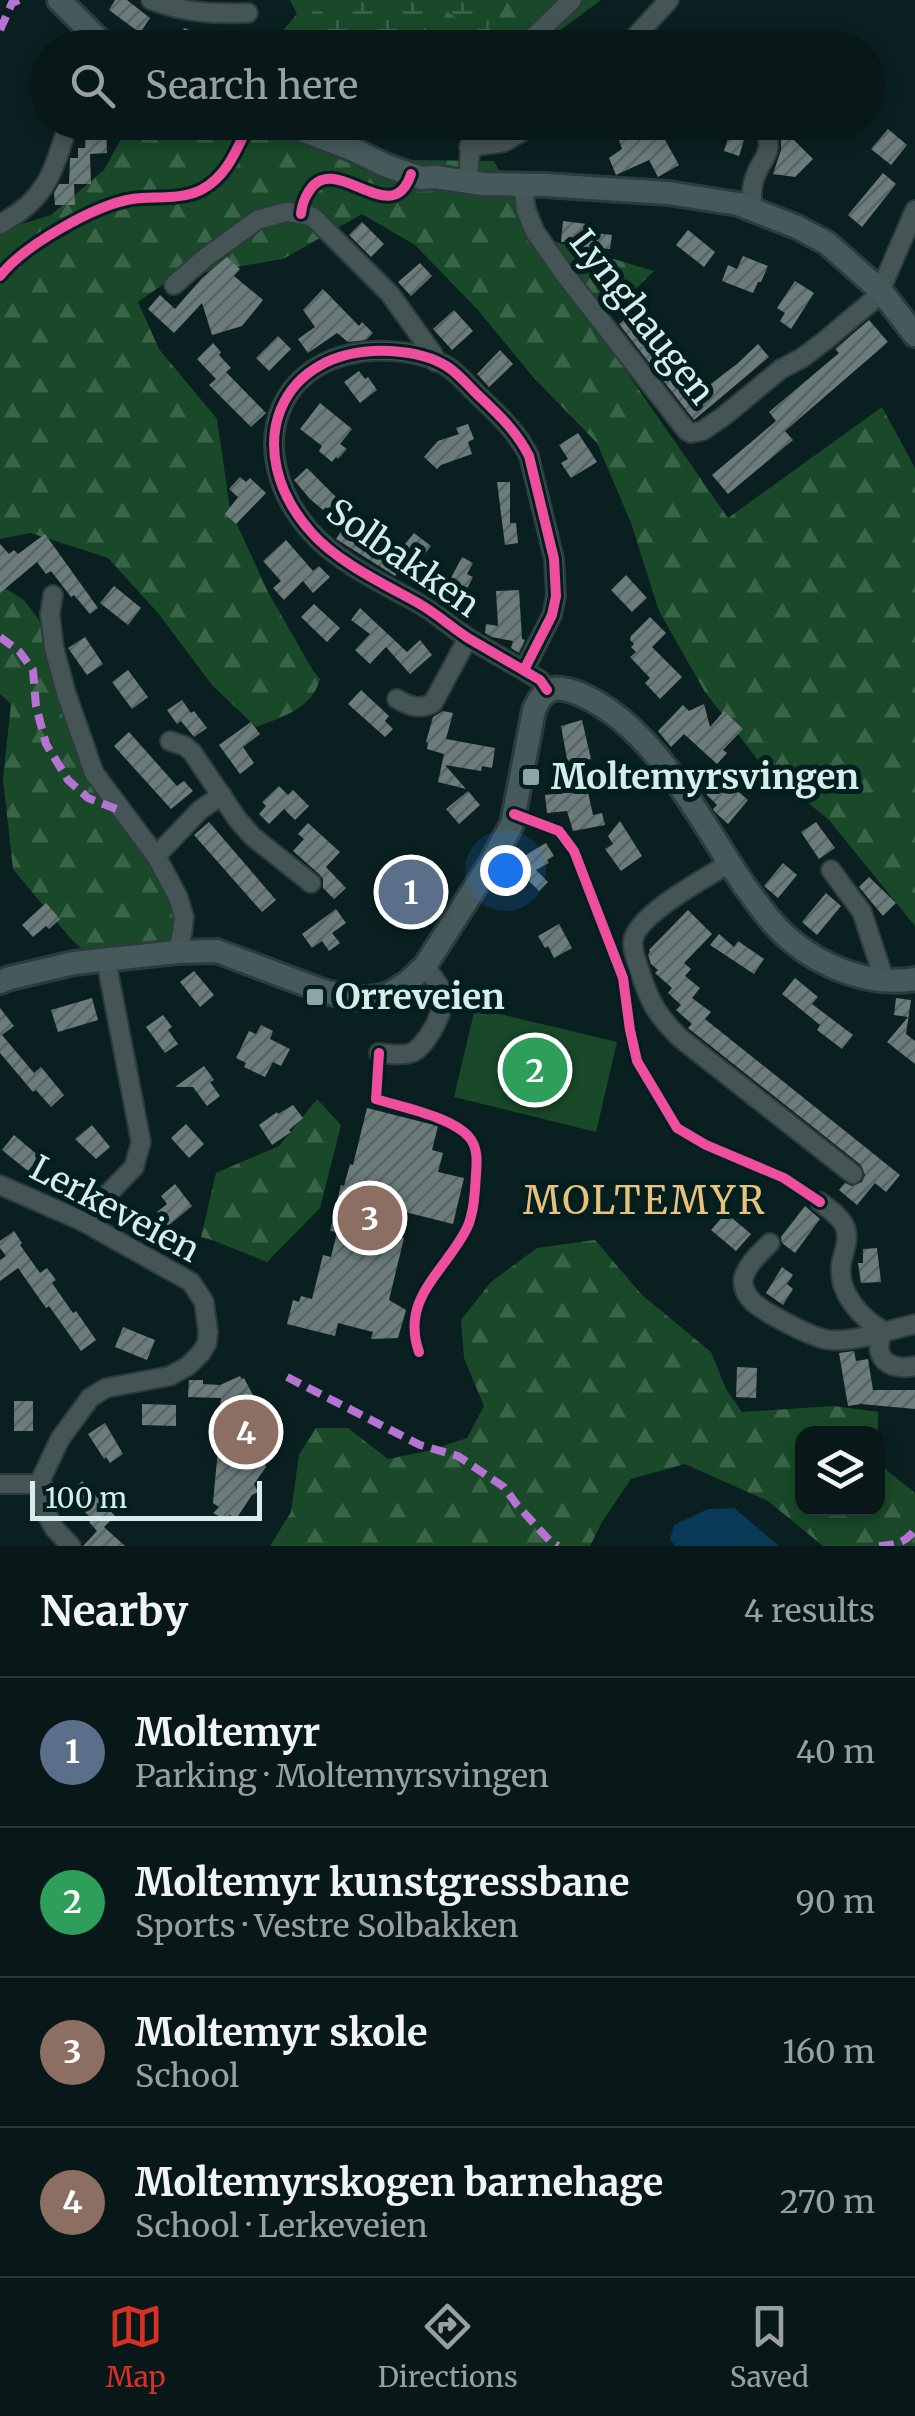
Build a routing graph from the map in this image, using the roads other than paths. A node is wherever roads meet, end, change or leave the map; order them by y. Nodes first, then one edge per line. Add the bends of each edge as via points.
1 (59, 0) edge
2 (151, 0) edge
3 (572, 0) edge
4 (669, 0) edge
5 (248, 13) dead end
6 (88, 30) edge
7 (541, 30) edge
8 (642, 30) edge
9 (62, 140) edge
10 (328, 140) edge
11 (470, 140) edge
12 (508, 140) edge
13 (768, 140) edge
14 (469, 147) junction
15 (468, 180) junction
16 (523, 186) junction
17 (751, 208) junction
18 (915, 210) edge
19 (1, 224) edge
20 (174, 284) dead end
21 (881, 290) junction
22 (915, 335) edge
23 (436, 362) junction
24 (53, 594) dead end
25 (468, 638) junction
26 (524, 670) junction
27 (547, 690) junction
28 (397, 699) dead end
29 (170, 741) dead end
30 (222, 795) junction
31 (156, 856) junction
32 (730, 863) junction
33 (831, 870) dead end
34 (311, 883) dead end
35 (176, 952) junction
36 (106, 960) junction
37 (425, 966) junction
38 (915, 980) edge
39 (0, 982) edge
40 (886, 982) junction
41 (379, 1053) dead end
42 (853, 1174) dead end
43 (0, 1185) edge
44 (820, 1202) dead end
45 (82, 1222) junction
46 (770, 1243) dead end
47 (915, 1324) edge
48 (882, 1332) junction
49 (915, 1366) edge
50 (0, 1484) edge
51 (41, 1484) junction
52 (71, 1546) edge

1 - 6 main road
2 - 5 street via 203,14
3 - 7 street
4 - 8 street
9 - 19 street via 43,192
10 - 15 main road via 422,178
11 - 14 street
12 - 14 street
13 - 17 street
14 - 15 street
15 - 16 main road
16 - 17 main road via 668,194
16 - 21 street, Lynghaugen via 535,232 691,433 827,340
17 - 21 main road via 827,243
18 - 21 street
20 - 23 street, Solbakken via 257,220 286,212 313,217 390,294
21 - 22 main road
23 - 25 street, Solbakken via 372,350 320,366 281,404 274,443 284,492 314,536
23 - 26 street, Solbakken via 508,423 529,456 554,559 556,596
24 - 31 street via 54,648 94,773
25 - 26 street, Solbakken
25 - 28 street, Solbakken via 433,703 419,707
26 - 27 street, Solbakken
27 - 32 main road via 564,687 627,725
27 - 37 main road via 534,710 512,824
29 - 30 street via 192,752
30 - 31 street
30 - 34 street via 252,836
31 - 35 street via 184,917
32 - 40 main road via 785,936 824,962
32 - 42 street via 636,930 634,951 647,994 680,1038
33 - 40 street via 862,912
35 - 36 main road
35 - 37 main road via 216,952 353,999 378,998
36 - 39 main road
36 - 45 street via 142,1142 134,1167
37 - 41 street via 442,991 442,1012 413,1052
38 - 40 main road
43 - 45 street, Lerkeveien
44 - 48 street via 845,1226 842,1285
45 - 51 street, Lerkeveien via 191,1282 204,1302 207,1343 170,1376 106,1388 90,1398 60,1439
46 - 48 street via 743,1277 754,1303 826,1340
47 - 48 street
48 - 49 street via 883,1360
50 - 51 street
51 - 52 street via 46,1516

